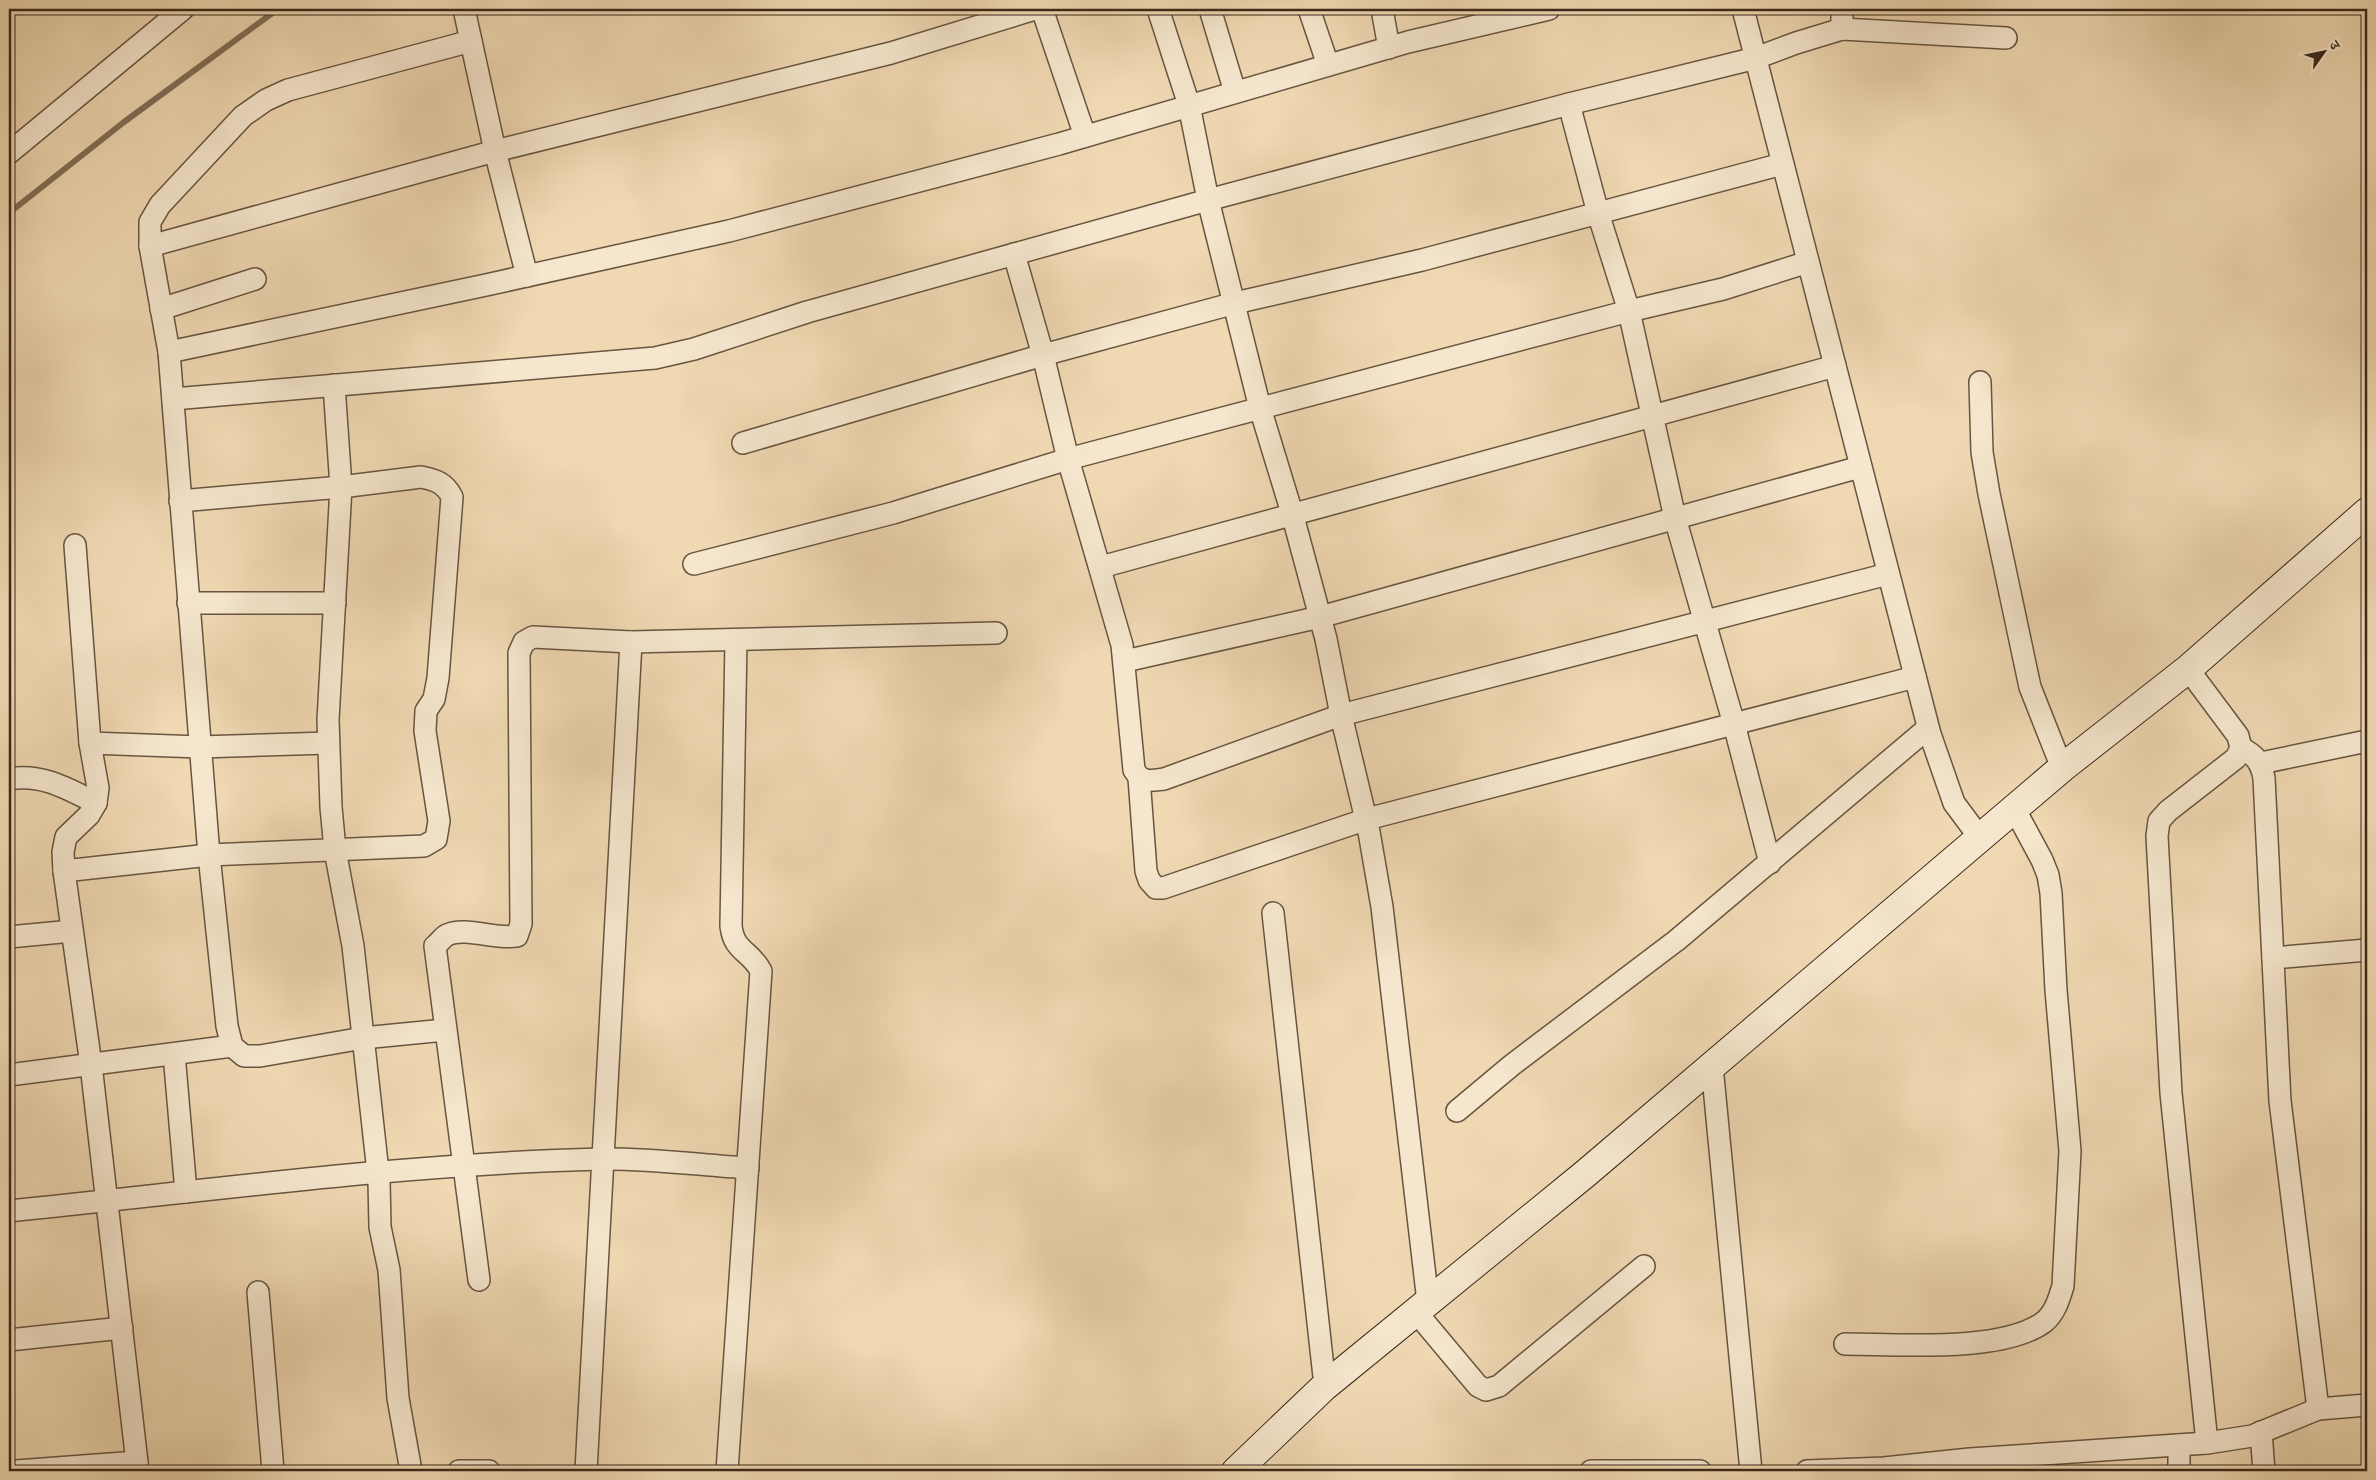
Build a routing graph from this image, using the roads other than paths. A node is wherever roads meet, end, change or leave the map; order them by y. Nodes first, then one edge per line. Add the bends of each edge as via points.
1 (183, 9) edge
2 (464, 9) edge
3 (1034, 9) edge
4 (1042, 9) edge
5 (1158, 9) edge
6 (1210, 9) edge
7 (1309, 9) edge
8 (1382, 9) edge
9 (1548, 9) edge
10 (1744, 9) edge
11 (1496, 15) edge
12 (1842, 19) edge
13 (2006, 38) dead end
14 (471, 41) junction
15 (1389, 48) junction
16 (1756, 58) junction
17 (1328, 65) junction
18 (1235, 92) junction
19 (1570, 104) junction
20 (1189, 105) junction
21 (1085, 136) junction
22 (495, 151) junction
23 (9, 153) edge
24 (1782, 164) junction
25 (1208, 200) junction
26 (1598, 213) junction
27 (150, 246) junction
28 (1014, 254) junction
29 (1808, 262) junction
30 (527, 276) junction
31 (255, 279) dead end
32 (1235, 303) junction
33 (161, 309) junction
34 (1629, 311) junction
35 (169, 352) junction
36 (1043, 355) junction
37 (1835, 366) junction
38 (1980, 382) dead end
39 (334, 385) junction
40 (173, 399) junction
41 (1260, 408) junction
42 (1652, 416) junction
43 (743, 443) dead end
44 (1068, 459) junction
45 (1860, 467) junction
46 (341, 488) junction
47 (180, 501) junction
48 (2367, 512) edge
49 (1292, 513) junction
50 (1675, 518) junction
51 (75, 545) dead end
52 (694, 564) dead end
53 (1101, 567) junction
54 (1888, 574) junction
55 (188, 603) junction
56 (335, 603) junction
57 (1320, 617) junction
58 (1704, 623) junction
59 (996, 634) dead end
60 (736, 640) junction
61 (631, 642) junction
62 (1125, 661) junction
63 (2188, 669) junction
64 (1915, 677) junction
65 (1341, 715) junction
66 (1734, 724) junction
67 (1928, 728) junction
68 (2367, 741) edge
69 (90, 742) junction
70 (328, 743) junction
71 (200, 747) junction
72 (2241, 748) junction
73 (2261, 763) junction
74 (2062, 768) junction
75 (9, 778) edge
76 (1139, 778) junction
77 (96, 803) junction
78 (2014, 808) junction
79 (1367, 819) junction
80 (1980, 838) junction
81 (334, 850) junction
82 (209, 856) junction
83 (1770, 862) junction
84 (64, 871) junction
85 (1274, 913) dead end
86 (72, 931) junction
87 (9, 937) edge
88 (2367, 950) edge
89 (2273, 958) junction
90 (445, 1030) junction
91 (363, 1038) junction
92 (232, 1046) junction
93 (174, 1054) junction
94 (91, 1065) junction
95 (1712, 1066) junction
96 (9, 1074) edge
97 (1457, 1111) dead end
98 (603, 1159) junction
99 (464, 1166) junction
100 (748, 1168) junction
101 (377, 1171) junction
102 (186, 1192) junction
103 (107, 1201) junction
104 (9, 1211) edge
105 (1644, 1266) dead end
106 (479, 1280) dead end
107 (258, 1292) dead end
108 (1422, 1307) junction
109 (122, 1328) junction
110 (9, 1340) edge
111 (1845, 1344) dead end
112 (1325, 1386) junction
113 (2367, 1405) edge
114 (2318, 1409) junction
115 (2261, 1432) junction
116 (2207, 1443) junction
117 (2179, 1445) junction
118 (1970, 1465) edge
119 (138, 1467) edge
120 (1884, 1470) edge
121 (16, 1471) edge
122 (273, 1471) edge
123 (411, 1471) edge
124 (459, 1471) edge
125 (489, 1471) edge
126 (586, 1471) edge
127 (727, 1471) edge
128 (1236, 1471) edge
129 (1591, 1471) edge
130 (1658, 1471) edge
131 (1700, 1471) edge
132 (1751, 1471) edge
133 (1807, 1471) edge
134 (2179, 1471) edge
135 (2264, 1471) edge

1 - 23 street
2 - 14 street
3 - 22 street via 891,53
4 - 21 street
5 - 20 street
6 - 18 street
7 - 17 street
8 - 15 street
9 - 11 street
10 - 16 street
11 - 15 street
12 - 13 street
12 - 16 street via 1796,43
14 - 22 street
14 - 27 street via 288,90 266,100 242,116 160,205 150,222
15 - 17 street
16 - 19 street
16 - 24 street
17 - 18 street
18 - 20 street
19 - 25 street
19 - 26 street
20 - 21 street
20 - 25 street
21 - 30 street via 729,231
22 - 27 street
22 - 30 street
24 - 26 street
24 - 29 street
25 - 28 street
25 - 32 street
26 - 32 street via 1422,260
26 - 34 street
27 - 33 street
28 - 36 street
28 - 39 street via 807,312 694,350 655,358
29 - 34 street via 1722,289
29 - 37 street
30 - 35 street
31 - 33 street
32 - 36 street
32 - 41 street
33 - 35 street
34 - 41 street
34 - 42 street
35 - 40 street
36 - 43 street
36 - 44 street
37 - 42 street
37 - 45 street
38 - 74 street via 1982,452 2030,687
39 - 40 street
39 - 46 street
40 - 47 street
41 - 44 street
41 - 49 street
42 - 49 street
42 - 50 street
44 - 52 street via 893,513
44 - 53 street
45 - 50 street
45 - 54 street
46 - 47 street
46 - 56 street
46 - 81 street via 421,477 447,487 452,497 438,678 434,699 426,712 425,731 439,822 436,839 424,846
47 - 55 street
48 - 63 street
49 - 53 street
49 - 57 street
50 - 57 street
50 - 58 street
51 - 69 street
53 - 62 street
54 - 58 street
54 - 64 street
55 - 56 street
55 - 71 street
56 - 70 street
57 - 62 street
57 - 65 street
58 - 65 street
58 - 66 street
59 - 60 street
60 - 61 street
60 - 100 street via 731,926 733,939 755,959 761,971
61 - 90 street via 534,636 524,642 519,653 520,924 517,936 447,935 436,946
61 - 98 street
62 - 76 street via 1134,770
63 - 72 street via 2238,736
63 - 74 street
64 - 66 street
64 - 67 street
65 - 76 street via 1164,779 1145,782
65 - 79 street
66 - 79 street
66 - 83 street
67 - 80 street via 1954,803
67 - 83 street
68 - 73 street
69 - 71 street
69 - 77 street via 98,788
70 - 71 street
70 - 81 street
71 - 82 street
72 - 73 street via 2252,753
72 - 116 street via 2236,758 2168,811 2159,821 2157,836 2171,1093
73 - 89 street
74 - 78 street
75 - 77 street via 53,781
76 - 79 street via 1146,871 1156,888
77 - 84 street via 89,815 66,837
78 - 80 street
78 - 111 street via 2045,867 2051,893 2070,1151 2063,1286 2058,1305 2044,1322 2010,1337 1984,1342
79 - 108 street via 1382,907
80 - 95 street
81 - 82 street
81 - 91 street via 353,946
82 - 84 street
82 - 92 street
83 - 97 street via 1677,940 1512,1065
84 - 86 street
85 - 112 street
86 - 87 street
86 - 94 street
88 - 89 street
89 - 114 street via 2280,1102
90 - 91 street
90 - 99 street
91 - 92 street via 260,1056 244,1056
91 - 101 street
92 - 93 street
93 - 94 street
93 - 102 street
94 - 96 street
94 - 103 street
95 - 108 street
95 - 132 street
98 - 99 street
98 - 100 street
98 - 126 street
99 - 101 street
99 - 106 street
100 - 127 street
101 - 102 street
101 - 123 street via 380,1227 389,1270 398,1398
102 - 103 street
103 - 104 street
103 - 109 street
105 - 108 street via 1499,1386 1486,1390 1478,1386
107 - 122 street
108 - 112 street
109 - 110 street
109 - 119 street
112 - 128 street
113 - 114 street
114 - 115 street
115 - 116 street
115 - 135 street
116 - 117 street
117 - 118 street
117 - 134 street
118 - 120 street
119 - 121 street
120 - 133 street
124 - 125 street
129 - 130 street
130 - 131 street

